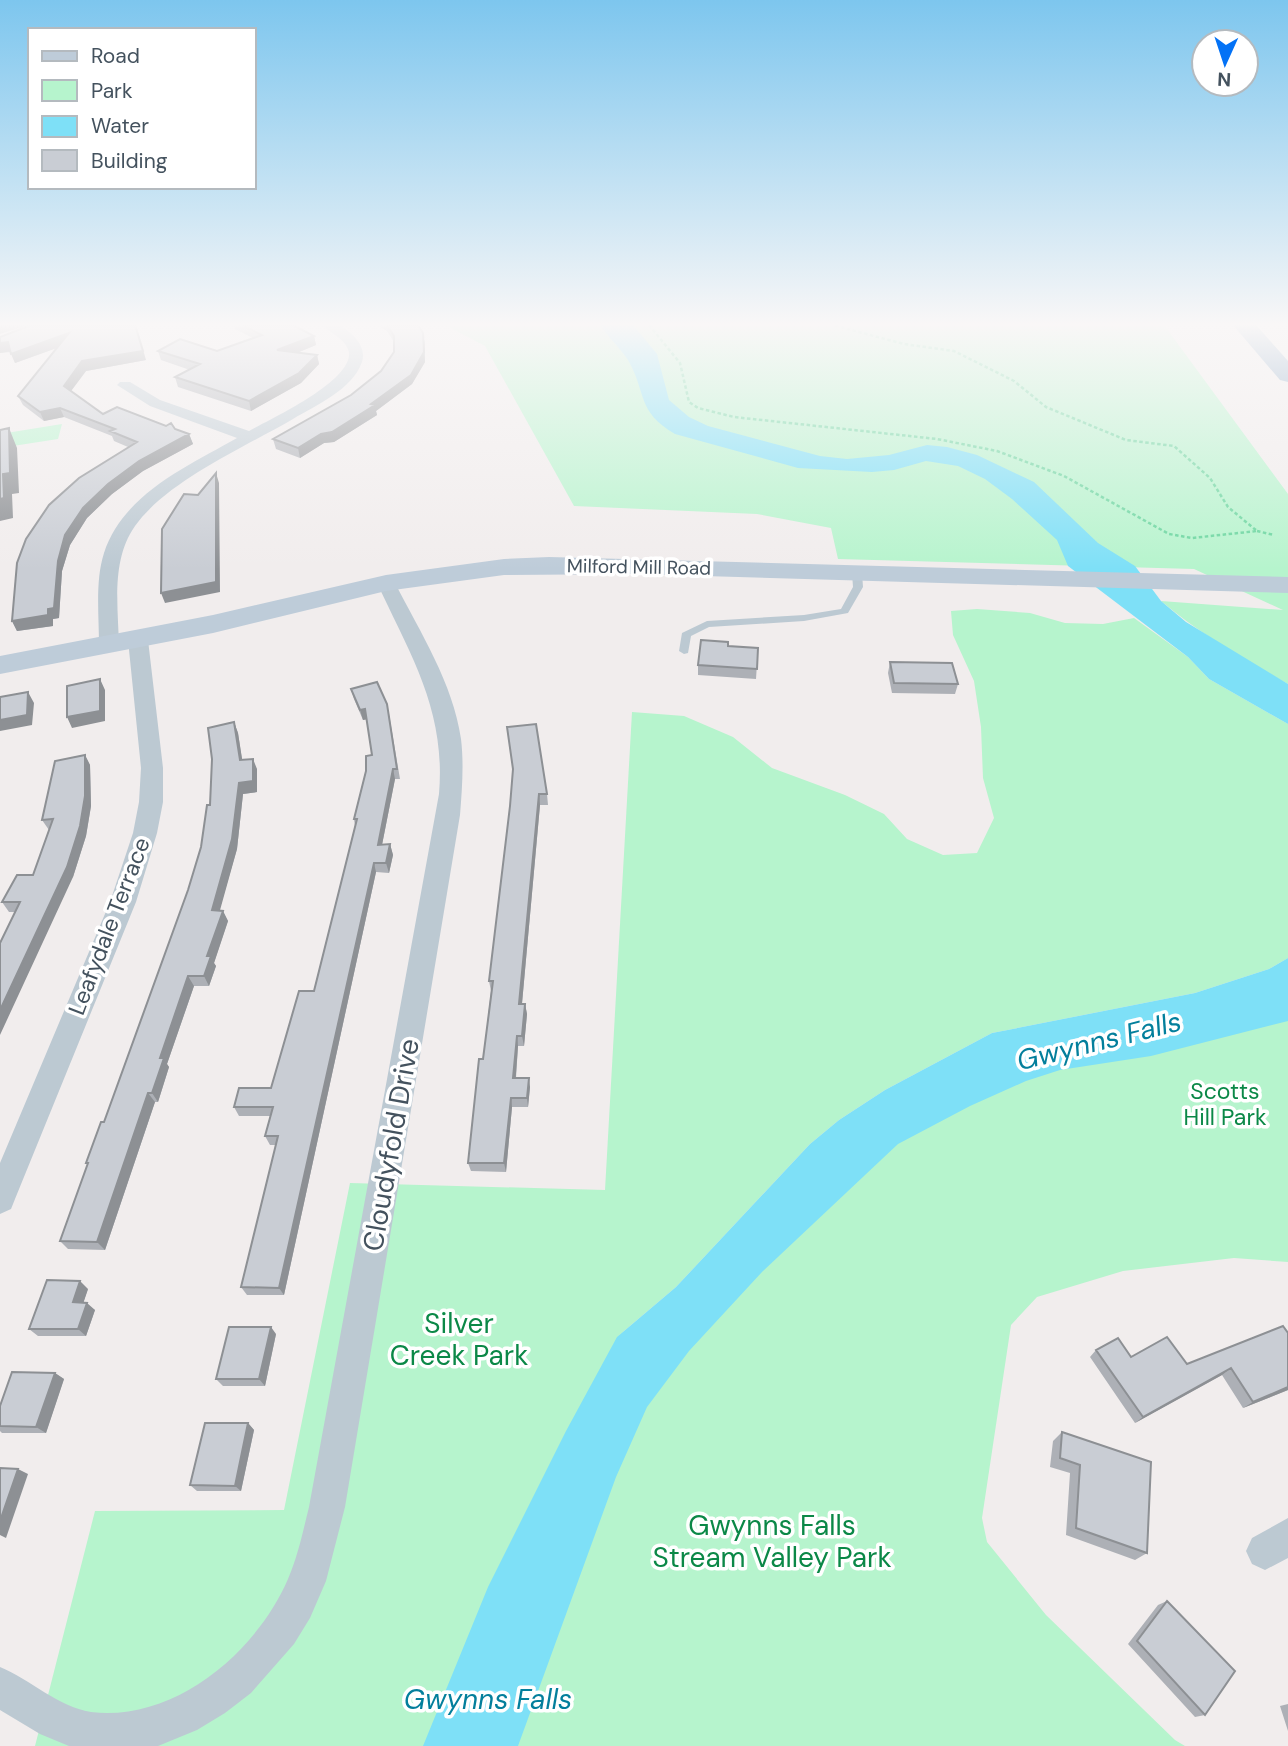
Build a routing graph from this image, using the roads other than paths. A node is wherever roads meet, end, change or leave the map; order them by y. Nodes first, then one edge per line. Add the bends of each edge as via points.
1 (165, 406) edge
2 (303, 406) edge
3 (249, 437) junction
4 (857, 573) junction
5 (386, 583) junction
6 (1288, 585) edge
7 (138, 640) junction
8 (109, 645) junction
9 (684, 651) dead end
10 (0, 665) edge
11 (0, 1199) edge
12 (0, 1686) edge

1 - 3 street
2 - 3 street
3 - 8 street via 169,484 149,499 121,532 108,571
4 - 5 main road, Milford Mill Road via 549,565
4 - 6 main road, Milford Mill Road
4 - 9 lane via 858,587 845,611 707,624 686,635
5 - 7 main road, Milford Mill Road
5 - 12 street, Cloudyfold Drive via 442,705 451,755 448,815 314,1560 296,1603 261,1656 228,1690 178,1719 136,1733 92,1732 56,1721
7 - 8 main road, Milford Mill Road
7 - 11 street, Leafydale Terrace via 152,768 145,832 123,902
8 - 10 main road, Milford Mill Road

